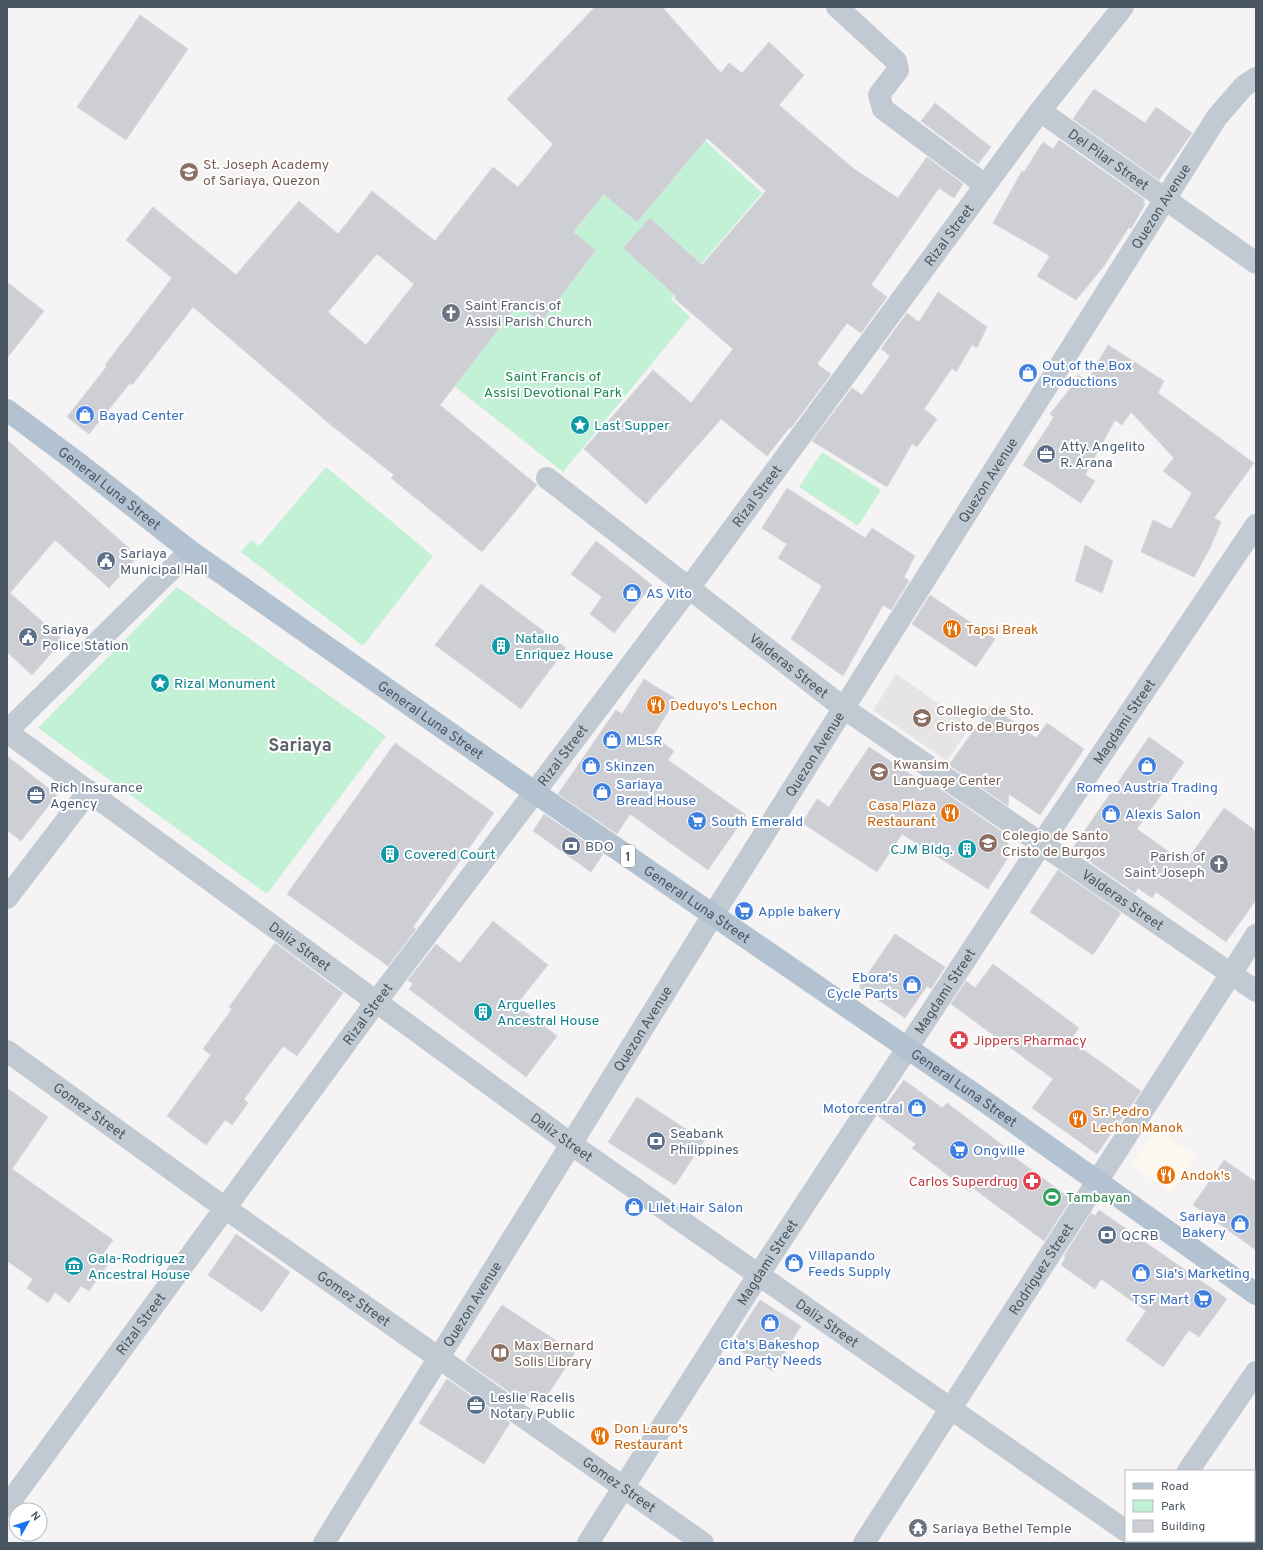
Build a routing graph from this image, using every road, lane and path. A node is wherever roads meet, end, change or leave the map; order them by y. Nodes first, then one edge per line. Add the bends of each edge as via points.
1 (837, 7) edge
2 (1123, 7) edge
3 (1256, 78) edge
4 (1040, 111) junction
5 (985, 185) junction
6 (1166, 199) junction
7 (1256, 262) edge
8 (7, 410) edge
9 (547, 478) dead end
10 (1256, 526) edge
11 (190, 551) junction
12 (688, 588) junction
13 (845, 709) junction
14 (7, 732) edge
15 (89, 791) junction
16 (534, 792) junction
17 (1042, 843) junction
18 (7, 898) edge
19 (713, 915) junction
20 (1256, 935) edge
21 (1231, 973) junction
22 (1256, 991) edge
23 (376, 1002) junction
24 (908, 1049) junction
25 (7, 1051) edge
26 (572, 1144) junction
27 (1097, 1181) junction
28 (225, 1208) junction
29 (759, 1274) junction
30 (1256, 1294) edge
31 (439, 1358) junction
32 (1256, 1372) edge
33 (950, 1408) junction
34 (1189, 1470) edge
35 (624, 1487) junction
36 (7, 1506) edge
37 (1125, 1530) edge
38 (1140, 1542) edge
39 (324, 1543) edge
40 (588, 1543) edge
41 (703, 1543) edge
42 (864, 1543) edge
43 (1143, 1543) edge

1 - 5 street via 896,61 898,70 879,95 883,109
2 - 4 street, Rizal Street
3 - 6 street, Quezon Avenue via 1244,86 1217,117
4 - 5 street, Rizal Street
4 - 6 street, Del Pilar Street
5 - 12 street, Rizal Street
6 - 7 street, Del Pilar Street
6 - 13 street, Quezon Avenue
8 - 11 main road, General Luna Street / 1
9 - 12 street, Valderas Street
10 - 17 street, Magdami Street
11 - 14 street
11 - 16 main road, General Luna Street / 1
12 - 13 street, Valderas Street
12 - 16 street, Rizal Street
13 - 17 street, Valderas Street
13 - 19 street, Quezon Avenue
14 - 15 street, Daliz Street
15 - 18 street
15 - 23 street, Daliz Street
16 - 19 main road, General Luna Street / 1
16 - 23 street, Rizal Street
17 - 21 street, Valderas Street
17 - 24 street, Magdami Street
19 - 24 main road, General Luna Street / 1
19 - 26 street, Quezon Avenue
20 - 21 street, Rodriguez Street
21 - 22 street, Valderas Street
21 - 27 street, Rodriguez Street
23 - 26 street, Daliz Street
23 - 28 street, Rizal Street
24 - 27 main road, General Luna Street / 1
24 - 29 street, Magdami Street
25 - 28 street, Gomez Street
26 - 29 street, Daliz Street
26 - 31 street, Quezon Avenue
27 - 30 main road, General Luna Street / 1
27 - 33 street, Rodriguez Street
28 - 31 street, Gomez Street
28 - 36 street, Rizal Street
29 - 33 street, Daliz Street
29 - 35 street, Magdami Street
31 - 35 street, Gomez Street
31 - 39 street, Quezon Avenue
32 - 34 street
33 - 37 street, Daliz Street
33 - 42 street, Rodriguez Street
35 - 40 street, Magdami Street
35 - 41 street, Gomez Street
38 - 43 street

